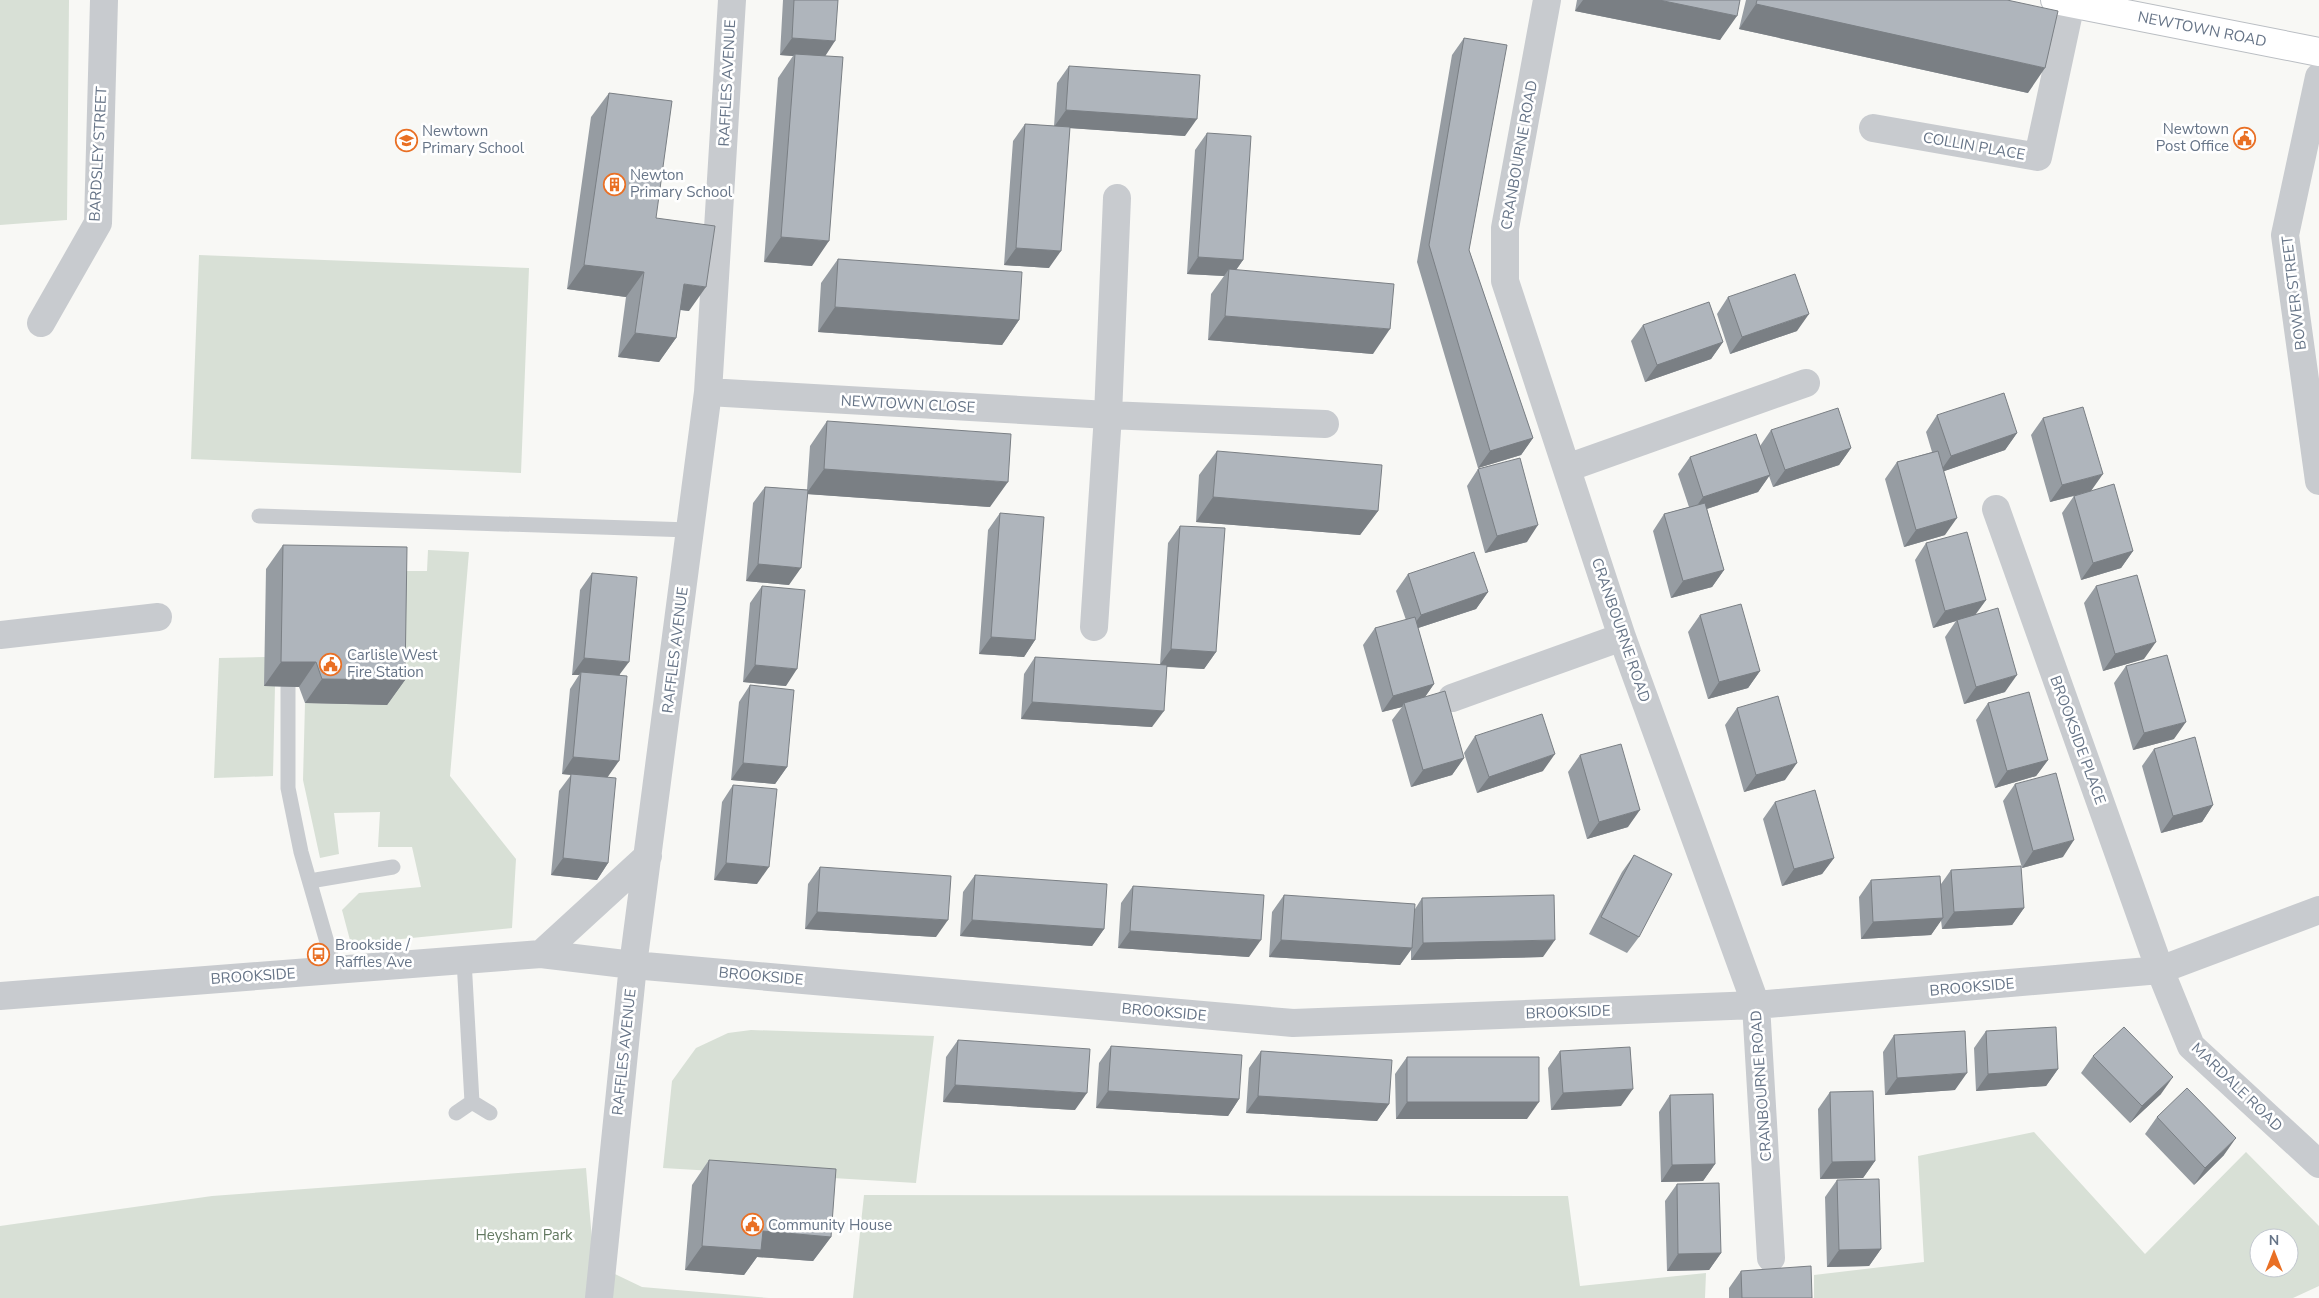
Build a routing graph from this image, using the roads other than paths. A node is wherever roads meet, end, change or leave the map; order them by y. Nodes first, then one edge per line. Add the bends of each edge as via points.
1 (104, 0) edge
2 (732, 0) edge
3 (1547, 0) edge
4 (2063, 2) edge
5 (2131, 7) edge
6 (2319, 52) edge
7 (2319, 77) edge
8 (1873, 128) dead end
9 (1117, 198) dead end
10 (41, 323) dead end
11 (1806, 383) dead end
12 (708, 392) junction
13 (1108, 415) junction
14 (1326, 424) dead end
15 (1567, 468) junction
16 (2319, 481) edge
17 (1996, 509) dead end
18 (259, 516) dead end
19 (690, 530) junction
20 (158, 617) dead end
21 (1094, 627) dead end
22 (0, 636) edge
23 (1622, 637) junction
24 (288, 687) edge
25 (1452, 698) dead end
26 (648, 856) junction
27 (393, 867) dead end
28 (310, 881) junction
29 (2319, 910) edge
30 (540, 954) junction
31 (464, 960) junction
32 (633, 965) junction
33 (335, 970) junction
34 (2160, 970) junction
35 (0, 996) edge
36 (1756, 1005) junction
37 (472, 1102) junction
38 (490, 1113) dead end
39 (456, 1114) dead end
40 (2319, 1164) edge
41 (1771, 1258) dead end
42 (599, 1298) edge

1 - 10 street, BARDSLEY STREET via 98,223
2 - 12 street, RAFFLES AVENUE
3 - 15 street, CRANBOURNE ROAD via 1505,228 1505,281
4 - 5 main road, NEWTOWN ROAD
4 - 8 street, COLLIN PLACE via 2038,157
5 - 6 main road, NEWTOWN ROAD
7 - 16 street, BOWER STREET via 2286,235
9 - 13 street
11 - 15 street
12 - 13 street, NEWTOWN CLOSE
12 - 19 street, RAFFLES AVENUE
13 - 14 street, NEWTOWN CLOSE
13 - 21 street
15 - 23 street, CRANBOURNE ROAD
17 - 34 street, BROOKSIDE PLACE
18 - 19 lane
19 - 26 street, RAFFLES AVENUE
20 - 22 street
23 - 25 street
23 - 36 street, CRANBOURNE ROAD
24 - 28 lane via 288,788
26 - 30 street
26 - 32 street, RAFFLES AVENUE
27 - 28 lane
28 - 33 lane
29 - 34 street, BROOKSIDE
30 - 31 street, BROOKSIDE
30 - 32 street, BROOKSIDE
31 - 33 street, BROOKSIDE
31 - 37 lane
32 - 36 street, BROOKSIDE via 1293,1023
32 - 42 street, RAFFLES AVENUE
33 - 35 street, BROOKSIDE
34 - 36 street, BROOKSIDE
34 - 40 street, MARDALE ROAD via 2191,1046
36 - 41 street, CRANBOURNE ROAD
37 - 38 lane
37 - 39 lane

